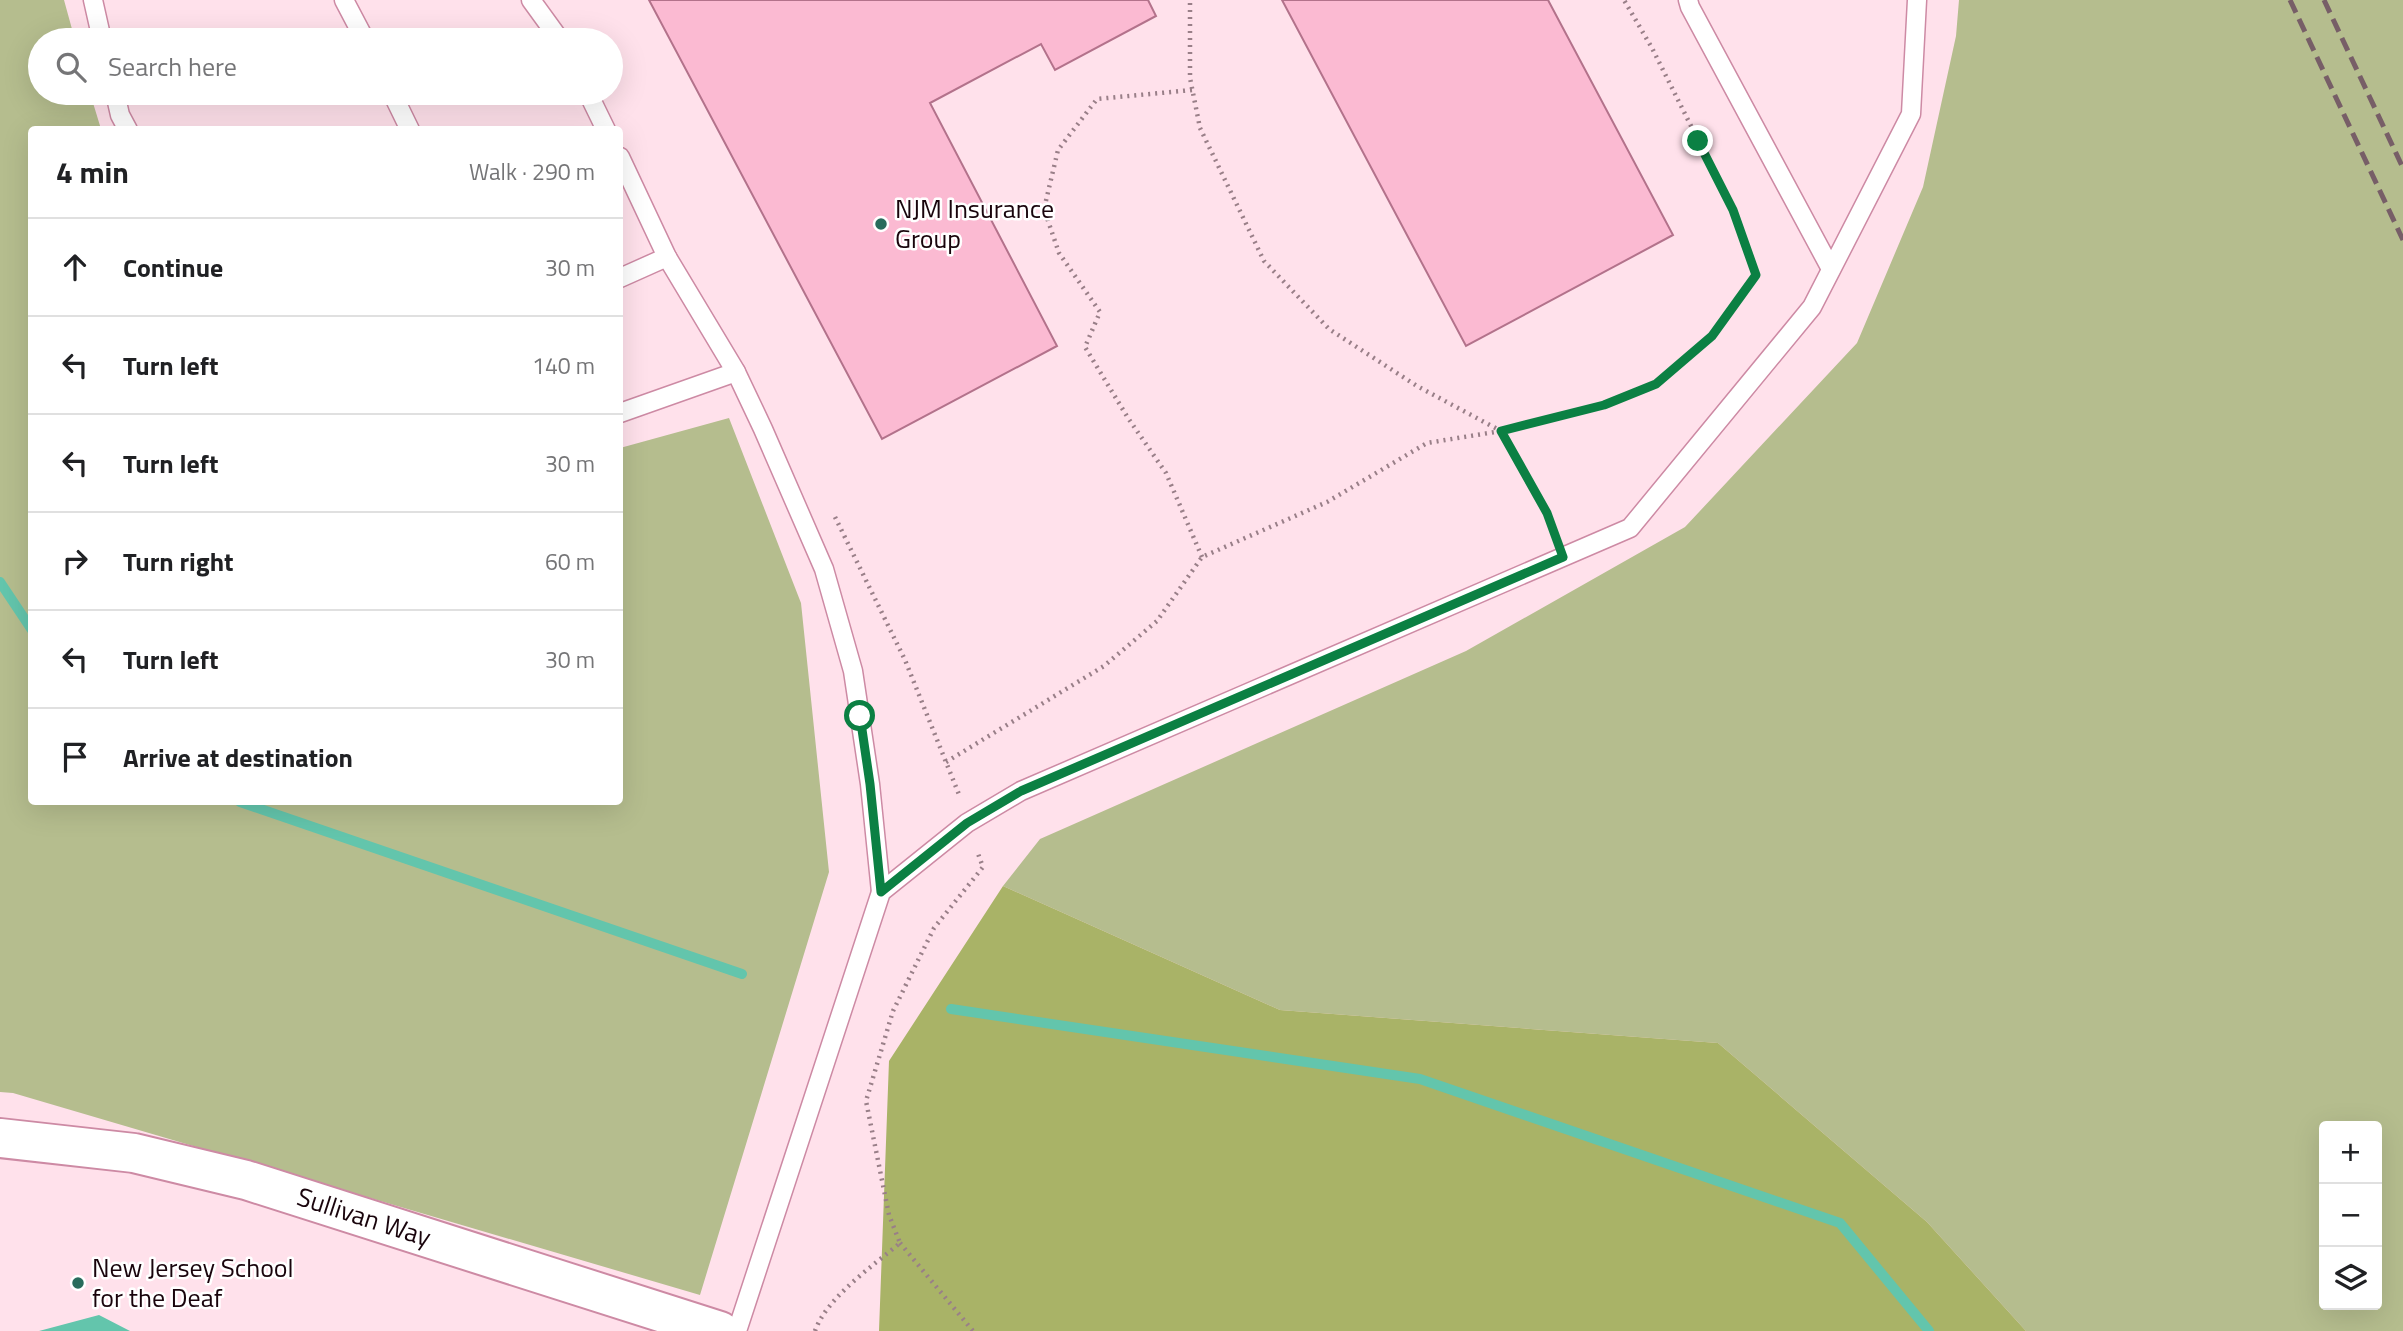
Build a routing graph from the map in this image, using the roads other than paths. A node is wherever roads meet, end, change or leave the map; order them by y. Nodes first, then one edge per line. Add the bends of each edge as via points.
1 (93, 0) edge
2 (344, 0) edge
3 (531, 0) edge
4 (1688, 0) edge
5 (1917, 0) edge
6 (99, 28) edge
7 (359, 28) edge
8 (551, 28) edge
9 (118, 105) edge
10 (397, 105) edge
11 (594, 105) edge
12 (126, 126) edge
13 (408, 126) edge
14 (604, 126) edge
15 (623, 164) edge
16 (667, 257) junction
17 (1832, 269) junction
18 (623, 277) edge
19 (736, 372) junction
20 (623, 412) edge
21 (881, 892) junction
22 (0, 1138) edge
23 (720, 1331) edge
24 (737, 1331) edge

1 - 6 lane
2 - 7 lane
3 - 8 lane
4 - 17 lane
5 - 17 lane via 1911,114
9 - 12 lane
10 - 13 lane
11 - 14 lane
15 - 16 lane
16 - 18 lane
16 - 19 lane
17 - 21 lane via 1812,307 1630,528 1021,791 967,823
19 - 20 lane
19 - 21 lane via 824,569 853,671
21 - 24 lane
22 - 23 main road, Sullivan Way via 134,1153 246,1180

